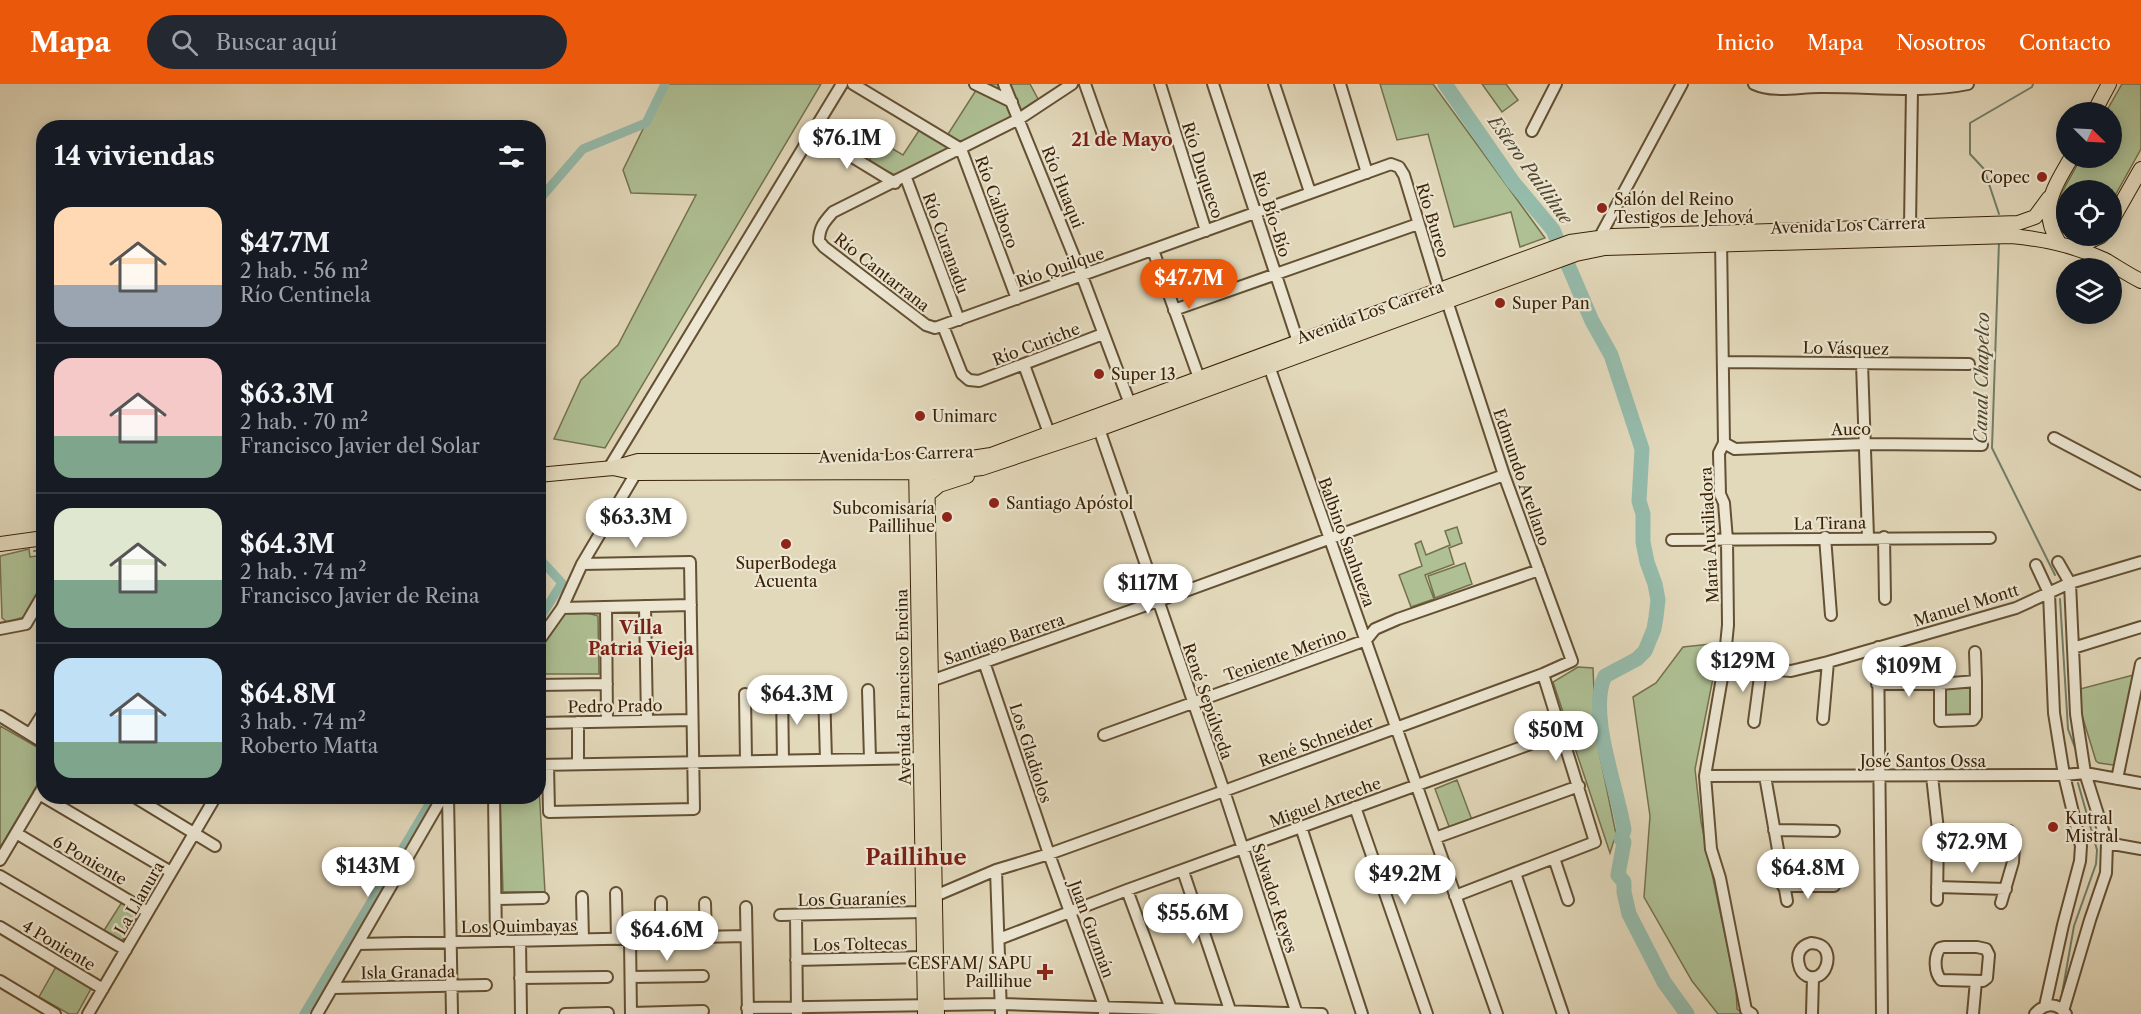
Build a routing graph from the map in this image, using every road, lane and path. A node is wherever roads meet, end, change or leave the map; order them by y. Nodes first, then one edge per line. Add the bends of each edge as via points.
1 (842, 84) edge
2 (853, 84) edge
3 (975, 84) edge
4 (1004, 84) edge
5 (1072, 84) edge
6 (1084, 84) edge
7 (1160, 84) edge
8 (1213, 84) edge
9 (1274, 84) edge
10 (1340, 84) edge
11 (1556, 84) edge
12 (1682, 84) edge
13 (1754, 84) edge
14 (1968, 84) edge
15 (2109, 84) edge
16 (1818, 85) edge
17 (1912, 88) junction
18 (1012, 102) junction
19 (2099, 102) edge
20 (1019, 119) junction
21 (1532, 131) dead end
22 (813, 133) junction
23 (1103, 135) dead end
24 (962, 149) junction
25 (1391, 164) joint
26 (2066, 168) edge
27 (2141, 169) edge
28 (1367, 173) junction
29 (900, 180) junction
30 (1310, 192) junction
31 (2049, 198) junction
32 (2122, 205) edge
33 (1255, 212) junction
34 (1418, 224) junction
35 (1910, 226) junction
36 (1206, 231) junction
37 (2056, 236) edge
38 (1600, 237) junction
39 (1721, 239) junction
40 (2056, 242) edge
41 (2069, 246) edge
42 (2080, 246) edge
43 (1573, 248) junction
44 (2076, 248) junction
45 (1153, 250) junction
46 (1593, 251) junction
47 (1276, 274) junction
48 (1082, 276) junction
49 (2141, 281) edge
50 (1443, 296) junction
51 (1017, 298) junction
52 (1174, 310) junction
53 (958, 320) junction
54 (943, 326) junction
55 (1103, 334) junction
56 (1300, 348) junction
57 (1723, 362) junction
58 (1862, 363) junction
59 (1969, 364) dead end
60 (1024, 365) junction
61 (1269, 366) junction
62 (1199, 378) junction
63 (1130, 404) junction
64 (1097, 423) junction
65 (1049, 433) junction
66 (2054, 438) dead end
67 (1724, 443) junction
68 (1865, 444) junction
69 (1982, 445) dead end
70 (999, 463) junction
71 (921, 466) junction
72 (637, 467) junction
73 (611, 468) junction
74 (546, 474) edge
75 (1504, 475) junction
76 (2141, 484) edge
77 (927, 495) junction
78 (662, 521) dead end
79 (606, 524) junction
80 (1825, 537) junction
81 (1868, 537) junction
82 (1884, 537) junction
83 (1329, 538) junction
84 (1990, 538) dead end
85 (36, 539) edge
86 (1672, 540) dead end
87 (1727, 540) junction
88 (1, 544) edge
89 (2058, 562) dead end
90 (2141, 562) edge
91 (582, 564) junction
92 (2036, 565) dead end
93 (1539, 570) junction
94 (2070, 583) junction
95 (2049, 593) junction
96 (1885, 599) dead end
97 (1158, 601) junction
98 (691, 605) junction
99 (645, 606) junction
100 (36, 607) edge
101 (606, 607) junction
102 (562, 608) junction
103 (1831, 615) dead end
104 (2141, 627) edge
105 (0, 629) edge
106 (546, 631) edge
107 (1366, 640) junction
108 (1878, 647) junction
109 (2073, 648) junction
110 (1975, 652) dead end
111 (1572, 661) joint
112 (984, 662) junction
113 (1828, 662) junction
114 (2141, 664) edge
115 (1724, 666) junction
116 (1761, 669) junction
117 (1543, 674) junction
118 (1976, 681) junction
119 (925, 683) junction
120 (607, 684) junction
121 (1877, 684) junction
122 (1940, 684) junction
123 (546, 685) edge
124 (824, 690) dead end
125 (868, 690) dead end
126 (782, 691) dead end
127 (745, 694) dead end
128 (1194, 704) junction
129 (0, 716) edge
130 (1823, 719) dead end
131 (692, 720) junction
132 (647, 721) junction
133 (578, 722) junction
134 (607, 722) junction
135 (1754, 722) dead end
136 (546, 723) edge
137 (36, 725) edge
138 (1396, 728) junction
139 (1561, 733) junction
140 (30, 734) junction
141 (1104, 735) dead end
142 (36, 738) edge
143 (926, 758) junction
144 (870, 759) junction
145 (783, 760) junction
146 (826, 760) junction
147 (746, 761) junction
148 (693, 762) junction
149 (578, 764) junction
150 (546, 765) edge
151 (2085, 773) junction
152 (2064, 775) junction
153 (1705, 776) junction
154 (1766, 776) junction
155 (1879, 776) junction
156 (1932, 776) junction
157 (2117, 778) junction
158 (2141, 783) edge
159 (1416, 785) junction
160 (1579, 786) junction
161 (546, 788) edge
162 (1224, 791) junction
163 (36, 799) edge
164 (63, 804) edge
165 (146, 804) edge
166 (211, 804) edge
167 (438, 804) edge
168 (448, 804) edge
169 (494, 804) edge
170 (1356, 807) junction
171 (1301, 827) junction
172 (1774, 830) junction
173 (1938, 830) junction
174 (1834, 831) dead end
175 (16, 833) junction
176 (194, 833) junction
177 (1435, 838) junction
178 (2108, 843) junction
179 (215, 846) dead end
180 (1243, 849) junction
181 (2141, 849) edge
182 (1049, 854) junction
183 (1554, 858) junction
184 (0, 860) edge
185 (996, 870) junction
186 (1183, 871) junction
187 (171, 872) junction
188 (1515, 873) junction
189 (0, 876) edge
190 (1783, 886) junction
191 (1834, 886) dead end
192 (1938, 887) junction
193 (2006, 889) junction
194 (1127, 890) junction
195 (616, 893) dead end
196 (935, 896) junction
197 (1455, 896) junction
198 (582, 897) dead end
199 (543, 898) dead end
200 (496, 899) junction
201 (1568, 900) dead end
202 (1937, 900) dead end
203 (1786, 901) dead end
204 (661, 902) dead end
205 (705, 903) dead end
206 (2001, 903) dead end
207 (746, 907) dead end
208 (148, 912) junction
209 (924, 912) junction
210 (1070, 913) junction
211 (780, 915) dead end
212 (795, 915) junction
213 (0, 927) edge
214 (746, 936) junction
215 (706, 937) junction
216 (661, 938) junction
217 (583, 939) junction
218 (617, 939) junction
219 (630, 939) junction
220 (999, 939) junction
221 (520, 940) junction
222 (496, 941) junction
223 (450, 942) junction
224 (358, 944) junction
225 (126, 950) junction
226 (924, 957) junction
227 (796, 960) junction
228 (703, 976) dead end
229 (607, 977) dead end
230 (631, 977) junction
231 (520, 978) junction
232 (1813, 978) dead end
233 (0, 981) edge
234 (1976, 981) junction
235 (486, 985) dead end
236 (451, 986) junction
237 (332, 988) junction
238 (103, 989) junction
239 (2045, 1006) junction
240 (1001, 1009) edge
241 (1170, 1009) junction
242 (931, 1010) edge
243 (1104, 1010) edge
244 (703, 1011) dead end
245 (748, 1011) edge
246 (797, 1011) edge
247 (1230, 1011) junction
248 (1749, 1012) edge
249 (2065, 1012) edge
250 (608, 1013) edge
251 (631, 1013) edge
252 (55, 1014) edge
253 (88, 1014) edge
254 (316, 1014) edge
255 (452, 1014) edge
256 (521, 1014) edge
257 (565, 1014) edge
258 (1297, 1014) edge
259 (1322, 1014) edge
260 (1362, 1014) edge
261 (1427, 1014) edge
262 (1497, 1014) edge
263 (1563, 1014) edge
264 (1812, 1014) edge
265 (1882, 1014) edge
266 (1973, 1014) edge
267 (2035, 1014) edge

1 - 22 street
2 - 24 street
3 - 18 street
4 - 18 street, Río Huaqui
5 - 20 street
6 - 23 street
7 - 36 street, Río Duqueco
8 - 33 street, Río Bío-Bío
9 - 30 street
10 - 28 street
11 - 21 street
12 - 38 street
13 - 16 street via 1765,89
14 - 17 street
15 - 19 main road
16 - 17 street
17 - 35 street
18 - 20 street, Río Huaqui
20 - 24 street
20 - 48 street, Río Huaqui
22 - 29 street
22 - 73 street
24 - 29 street
24 - 51 street, Río Caliboro
25 - 28 street, Río Quilque
25 - 34 street, Río Bureo via 1404,175
26 - 31 main road, Avenida Los Carrera
27 - 32 main road
28 - 30 street, Río Quilque
29 - 53 street, Río Curanadu
29 - 54 street, Río Cantarrana via 833,212 822,224 819,241 926,326
30 - 33 street, Río Quilque
31 - 35 main road, Avenida Los Carrera via 2035,217 2018,223
31 - 37 main road via 2049,221
33 - 36 street, Río Quilque
33 - 47 street, Río Bío-Bío
34 - 47 street
34 - 50 street, Río Bureo
35 - 39 main road, Avenida Los Carrera
36 - 45 street, Río Quilque
38 - 39 main road, Avenida Los Carrera
38 - 43 main road, Avenida Los Carrera
38 - 46 street
39 - 40 main road, Avenida Los Carrera via 2011,236
39 - 46 main road, Avenida Los Carrera
39 - 57 street, María Auxiliadora
41 - 44 main road, Avenida Los Carrera
42 - 44 main road
43 - 46 main road, Avenida Los Carrera
43 - 50 main road, Avenida Los Carrera
44 - 49 main road, Avenida Los Carrera
45 - 48 street, Río Quilque
45 - 52 street
47 - 52 street
47 - 56 street, Río Bío-Bío
48 - 51 street, Río Quilque
48 - 55 street, Río Huaqui
50 - 56 main road, Avenida Los Carrera
50 - 75 street, Edmundo Arellano
51 - 53 street, Río Quilque
52 - 62 street
53 - 54 street, Río Quilque
54 - 60 street, Río Curiche via 962,374 969,380 979,381
55 - 60 street, Río Curiche
55 - 63 street, Río Huaqui
56 - 61 main road, Avenida Los Carrera
56 - 62 main road, Avenida Los Carrera
57 - 58 street, Lo Vásquez
57 - 67 street, María Auxiliadora
58 - 59 street, Lo Vásquez
58 - 68 street
60 - 65 street
61 - 64 main road, Avenida Los Carrera
61 - 83 street, Balbino Sanhueza
62 - 63 main road, Avenida Los Carrera
63 - 64 main road, Avenida Los Carrera
64 - 65 main road, Avenida Los Carrera
64 - 70 main road, Avenida Los Carrera
64 - 97 street, René Sepúlveda
65 - 71 main road, Avenida Los Carrera via 987,456
66 - 76 street
67 - 68 street, Auco via 1735,449
67 - 87 street, María Auxiliadora via 1719,453 1720,494
68 - 69 street, Auco
68 - 81 street
70 - 71 main road, Avenida Los Carrera via 964,471
70 - 77 main road via 939,485
71 - 72 main road, Avenida Los Carrera
71 - 77 main road, Avenida Francisco Encina
71 - 119 main road, Avenida Francisco Encina
72 - 73 main road, Avenida Los Carrera
72 - 79 street
73 - 74 main road, Avenida Los Carrera
75 - 83 street, Santiago Barrera
75 - 93 street, Edmundo Arellano
77 - 119 main road, Avenida Francisco Encina
78 - 79 street
79 - 91 street
80 - 81 street, La Tirana
80 - 87 street, La Tirana
80 - 103 street
81 - 82 street, La Tirana
82 - 84 street, La Tirana
82 - 96 street
83 - 97 street, Santiago Barrera
83 - 107 street, Balbino Sanhueza
85 - 88 main road
86 - 87 street, La Tirana
87 - 115 street, María Auxiliadora via 1728,625
89 - 94 street
90 - 94 street, Manuel Montt
91 - 98 street via 690,562
91 - 102 street
92 - 95 street
93 - 107 street, Teniente Merino via 1398,619 1375,629
93 - 111 street, Edmundo Arellano
94 - 95 street, Manuel Montt
94 - 109 street
95 - 108 street, Manuel Montt via 2016,608
95 - 152 street via 2054,713
97 - 112 street, Santiago Barrera
97 - 128 street, René Sepúlveda
98 - 99 street
98 - 131 street
99 - 101 street
99 - 132 street
100 - 105 street via 26,624
101 - 102 street
101 - 120 street
102 - 106 street
104 - 109 street
107 - 128 street, Teniente Merino
107 - 138 street, Balbino Sanhueza
108 - 113 street, Manuel Montt
108 - 121 street
109 - 151 street via 2076,714
110 - 118 street
111 - 117 street, René Schneider
112 - 119 street, Santiago Barrera
112 - 182 street, Los Gladiolos
113 - 116 street, Manuel Montt via 1791,671
113 - 130 street
114 - 157 street
115 - 116 street, Manuel Montt
115 - 153 street, María Auxiliadora
116 - 135 street
117 - 138 street, René Schneider
117 - 139 street
118 - 122 street
118 - 122 street via 1976,716 1970,721 1940,721
119 - 143 main road, Avenida Francisco Encina
120 - 123 street
120 - 134 street
121 - 122 street
121 - 155 street
124 - 146 street
125 - 144 street
126 - 145 street
127 - 147 street
128 - 141 street, Teniente Merino
128 - 162 street, René Sepúlveda
129 - 140 street
131 - 132 street, Pedro Prado
131 - 148 street
132 - 134 street, Pedro Prado
133 - 134 street, Pedro Prado
133 - 136 street, Pedro Prado
133 - 149 street
137 - 140 street
138 - 159 street, Balbino Sanhueza
138 - 162 street, René Schneider
139 - 159 street, Miguel Arteche
139 - 160 street
140 - 142 street
143 - 144 street
143 - 196 main road, Avenida Francisco Encina
143 - 209 main road, Avenida Francisco Encina
144 - 146 street
145 - 146 street
145 - 147 street
147 - 148 street
148 - 149 street
148 - 161 street via 694,809 549,812
149 - 150 street
151 - 152 street, José Santos Ossa
151 - 157 street, José Santos Ossa
151 - 178 street
152 - 156 street, José Santos Ossa
152 - 239 street via 2081,846 2080,861
153 - 154 street, José Santos Ossa
153 - 248 street, María Auxiliadora via 1712,849
154 - 155 street, José Santos Ossa
154 - 172 street
155 - 156 street, José Santos Ossa
155 - 265 street
156 - 173 street
157 - 158 street, José Santos Ossa
159 - 170 street, Miguel Arteche
159 - 177 street, Balbino Sanhueza
160 - 177 street
160 - 183 street via 1595,842
162 - 180 street, Salvador Reyes
162 - 182 street, René Schneider
163 - 175 street
164 - 187 street
165 - 176 street
166 - 176 street, La Llanura
167 - 224 street
168 - 223 street
169 - 200 street
170 - 171 street, Miguel Arteche
170 - 261 street
171 - 180 street, Miguel Arteche
171 - 260 street
172 - 174 street
172 - 190 street
173 - 192 street
173 - 193 street via 2009,831 2014,845
175 - 184 street
175 - 208 street, 6 Poniente
176 - 179 street
176 - 187 street, La Llanura
177 - 197 street, Balbino Sanhueza
178 - 181 street
178 - 249 street via 2106,873
180 - 186 street, Miguel Arteche
180 - 258 street, Salvador Reyes
182 - 185 street, René Schneider
182 - 210 street, Juan Guzmán
183 - 188 street
183 - 201 street
185 - 196 street, René Schneider
185 - 220 street
186 - 194 street, Miguel Arteche
186 - 247 street
187 - 208 street, La Llanura
188 - 197 street
188 - 263 street
189 - 225 street
190 - 191 street
190 - 203 street
192 - 193 street
192 - 202 street
193 - 206 street
194 - 210 street, Miguel Arteche
194 - 241 street
195 - 218 street
196 - 209 street
196 - 242 main road, Avenida Francisco Encina
197 - 262 street, Balbino Sanhueza
198 - 217 street
199 - 200 street
200 - 222 street
204 - 216 street
205 - 215 street
207 - 214 street
208 - 225 street, La Llanura
209 - 212 street, Los Guaraníes
209 - 226 main road, Avenida Francisco Encina
210 - 220 street, Miguel Arteche
210 - 243 street, Juan Guzmán
211 - 212 street, Los Guaraníes
212 - 227 street
213 - 238 street, 4 Poniente
214 - 215 street, Los Quimbayas
214 - 245 street
215 - 216 street, Los Quimbayas
216 - 219 street, Los Quimbayas
217 - 218 street, Los Quimbayas
217 - 221 street, Los Quimbayas
218 - 219 street, Los Quimbayas
219 - 230 street
220 - 240 street
221 - 222 street, Los Quimbayas
221 - 231 street
222 - 223 street, Los Quimbayas
223 - 224 street, Los Quimbayas
223 - 236 street
224 - 237 street
225 - 238 street, La Llanura
226 - 227 street, Los Toltecas
226 - 242 main road, Avenida Francisco Encina
227 - 246 street
228 - 230 street
229 - 231 street
230 - 251 street
231 - 256 street
232 - 264 street
233 - 252 street
234 - 234 street via 1987,978 1986,950 1944,947 1938,951 1937,975 1941,980
234 - 266 street
235 - 236 street, Isla Granada
236 - 237 street, Isla Granada
236 - 255 street
237 - 254 street
238 - 253 street, La Llanura
239 - 249 street
239 - 267 street
240 - 242 street
240 - 243 street
241 - 243 street
241 - 247 street
242 - 246 street
244 - 251 street
245 - 246 street
247 - 258 street
250 - 257 street
258 - 259 street

